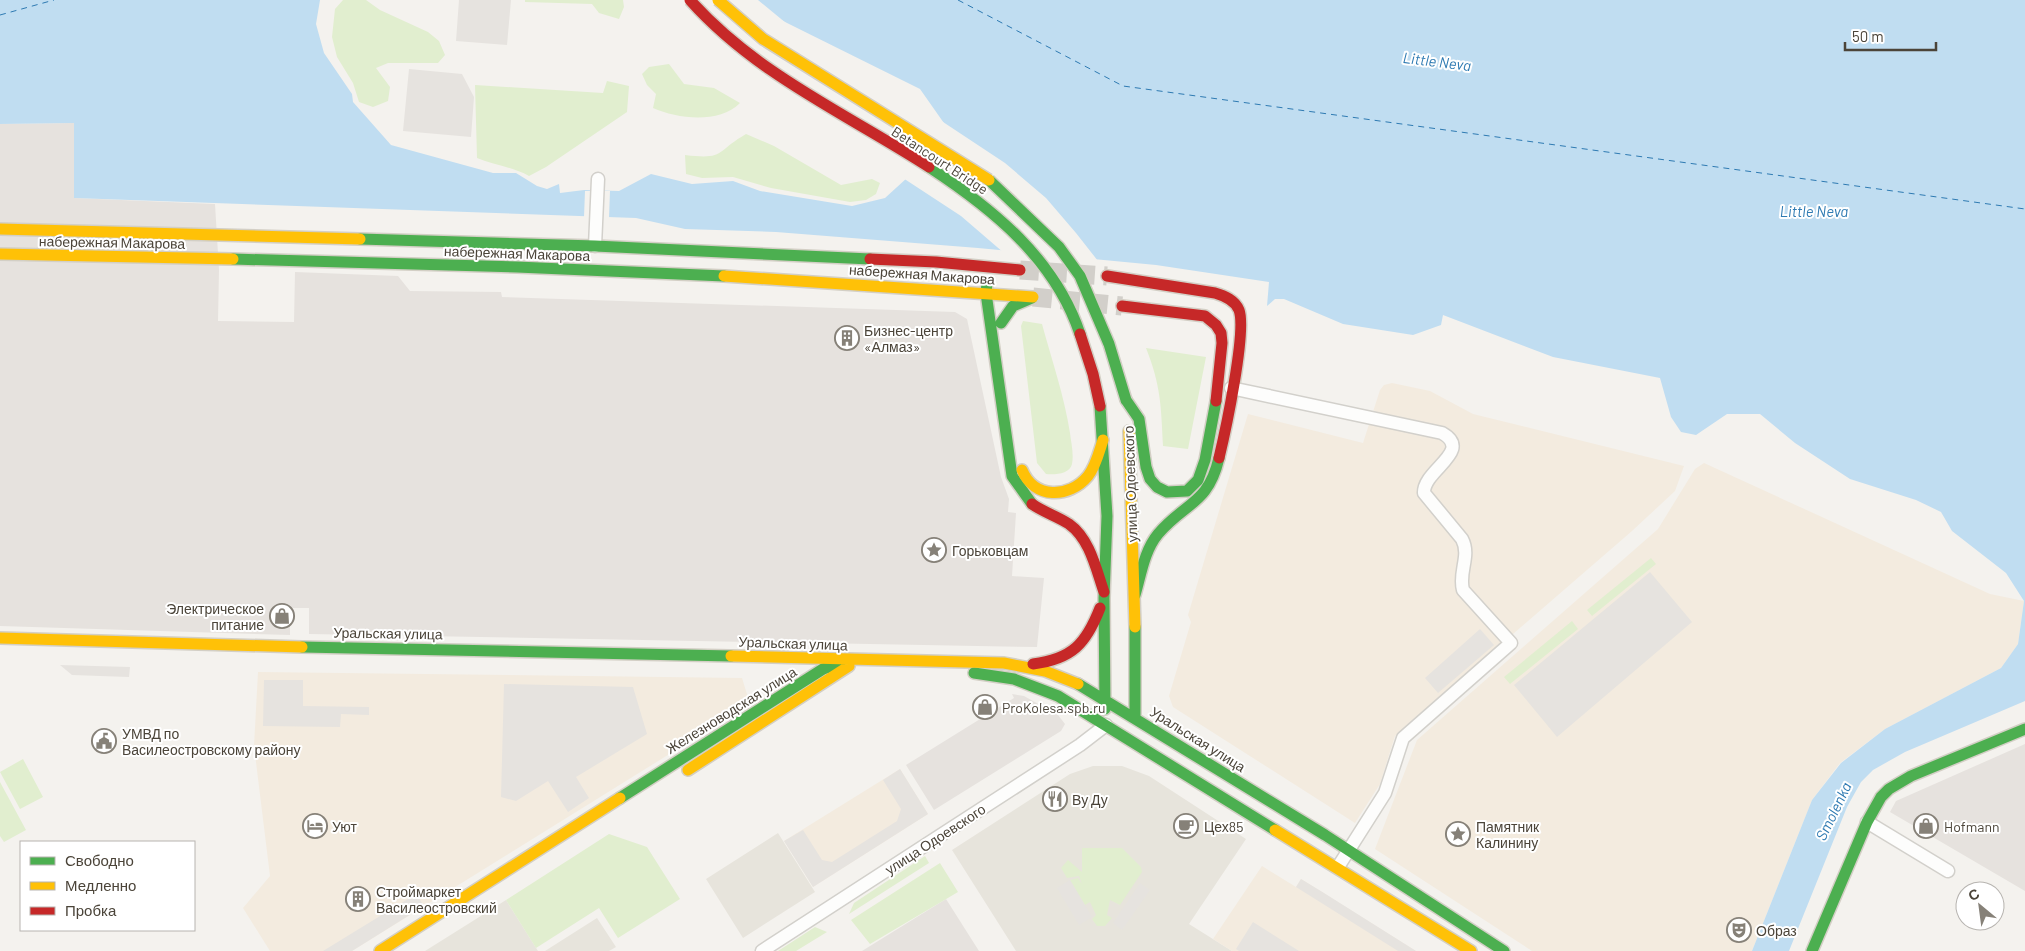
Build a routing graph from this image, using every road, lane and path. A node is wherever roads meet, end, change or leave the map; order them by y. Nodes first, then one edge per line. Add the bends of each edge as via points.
1 (690, 0) edge
2 (718, 0) edge
3 (597, 185) dead end
4 (0, 229) edge
5 (595, 246) junction
6 (0, 254) edge
7 (990, 267) junction
8 (1020, 270) tunnel mouth
9 (1106, 276) tunnel mouth
10 (986, 293) junction
11 (998, 294) junction
12 (1122, 306) tunnel mouth
13 (1001, 323) junction
14 (1231, 388) junction
15 (1126, 400) junction
16 (1100, 406) joint
17 (1103, 440) junction
18 (1104, 595) junction
19 (1135, 595) junction
20 (0, 638) edge
21 (0, 650) edge
22 (849, 665) junction
23 (1021, 665) junction
24 (823, 669) junction
25 (786, 671) junction
26 (790, 690) junction
27 (1104, 699) junction
28 (1135, 717) junction
29 (1106, 725) junction
30 (2025, 729) edge
31 (681, 775) dead end
32 (1867, 822) junction
33 (1349, 851) junction
34 (1338, 867) junction
35 (1948, 871) dead end
36 (380, 951) edge
37 (762, 951) edge
38 (1471, 951) edge
39 (1504, 951) edge
40 (1812, 951) edge

1 - 16 main road, Betancourt Bridge, bridge via 708,22 750,59 976,198 1015,233 1040,261 1068,303
2 - 15 main road, Betancourt Bridge, bridge via 763,39 989,180 1029,216 1059,246 1080,276 1109,344
3 - 5 street
4 - 5 main road, набережная Макарова
5 - 7 main road, набережная Макарова
6 - 10 main road, набережная Макарова via 446,265 935,287
7 - 8 main road, набережная Макарова
7 - 10 main road
7 - 11 main road
9 - 14 main road via 1226,296 1236,303 1240,313
10 - 11 main road, набережная Макарова
10 - 18 main road via 1012,476 1031,504 1062,518 1077,531 1089,550
11 - 13 main road
11 - 13 main road, набережная Макарова via 1033,297 1015,304
12 - 15 main road via 1205,316 1216,324 1222,341 1222,354 1202,475 1193,486 1183,492 1169,493 1158,488 1150,478 1144,461 1139,418
13 - 17 main road via 1018,453 1023,475 1034,488 1055,494 1074,489 1089,476
14 - 19 main road via 1220,456 1212,481 1203,497 1156,536 1148,550
14 - 33 street via 1450,437 1452,453 1426,480 1424,493 1466,546 1460,579 1463,590 1510,643 1402,738 1385,793
15 - 19 main road, улица Одоевского
16 - 17 main road, улица Одоевского
17 - 18 main road, улица Одоевского via 1107,516
18 - 23 main road via 1091,633 1074,652 1051,662
18 - 27 main road, улица Одоевского
19 - 28 main road, улица Одоевского
20 - 22 main road, Уральская улица
21 - 25 main road, Уральская улица
22 - 23 main road, Уральская улица via 982,662
22 - 24 main road, Железноводская улица
22 - 29 main road, Уральская улица via 1002,676 1048,691
22 - 31 main road, Железноводская улица
23 - 27 main road, Уральская улица via 1064,677
24 - 25 main road, Уральская улица
24 - 26 main road, Железноводская улица
25 - 26 main road via 792,681
26 - 36 main road, Железноводская улица
27 - 28 main road, Уральская улица
27 - 29 main road, улица Одоевского
28 - 29 main road, улица Одоевского
28 - 33 main road, Уральская улица
29 - 34 main road, Уральская улица
29 - 37 street, улица Одоевского
30 - 32 main road via 1900,781 1881,798
32 - 35 street
32 - 40 main road
33 - 34 street
33 - 39 main road, Уральская улица
34 - 38 main road, Уральская улица

